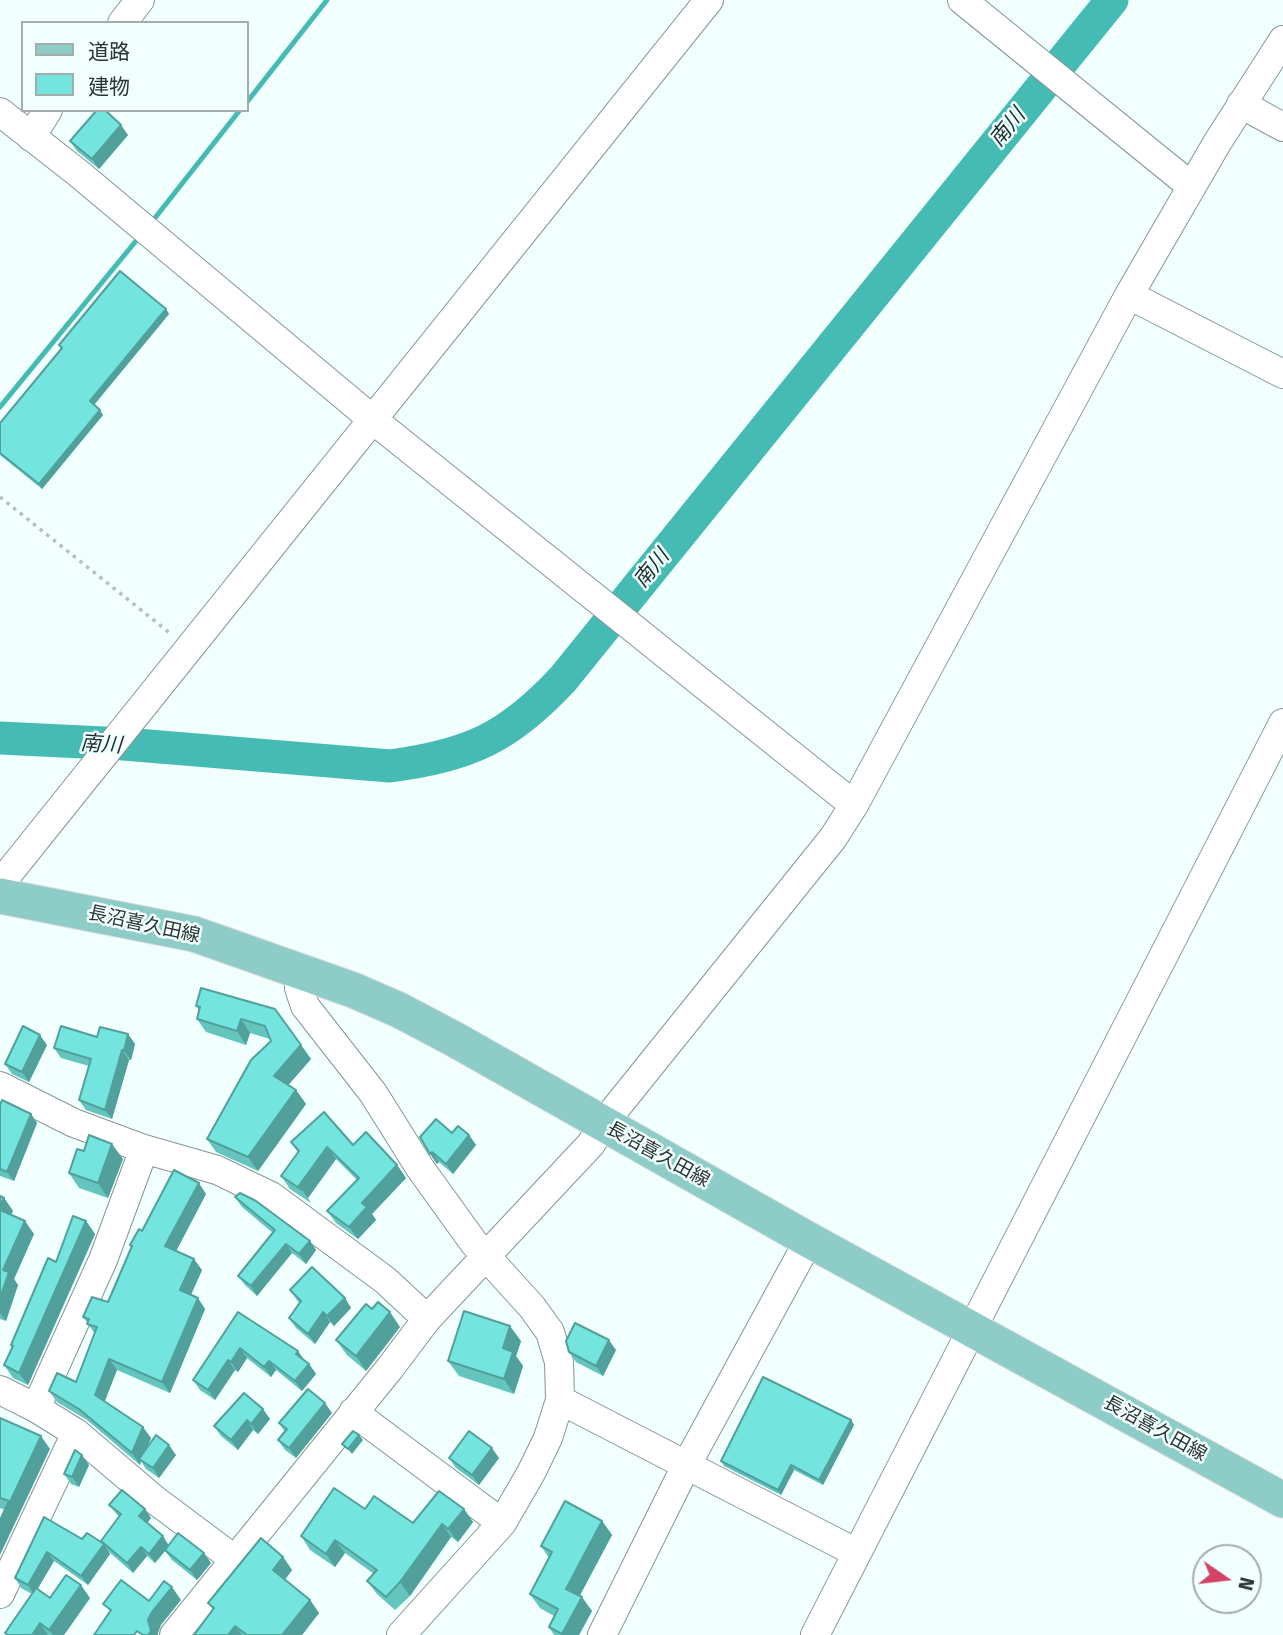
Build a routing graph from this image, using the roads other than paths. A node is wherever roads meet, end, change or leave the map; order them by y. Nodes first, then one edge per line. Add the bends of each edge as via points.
1 (140, 0) edge
2 (709, 0) edge
3 (962, 0) edge
4 (123, 21) edge
5 (1283, 40) edge
6 (1241, 104) junction
7 (0, 112) edge
8 (47, 112) edge
9 (1283, 127) edge
10 (31, 137) junction
11 (1191, 186) junction
12 (1129, 295) junction
13 (1283, 374) edge
14 (372, 419) junction
15 (1283, 723) edge
16 (854, 805) junction
17 (0, 884) edge
18 (0, 896) edge
19 (299, 969) junction
20 (0, 1086) edge
21 (604, 1124) junction
22 (144, 1149) junction
23 (809, 1240) junction
24 (486, 1258) junction
25 (427, 1319) junction
26 (971, 1328) junction
27 (0, 1390) edge
28 (560, 1400) junction
29 (36, 1408) junction
30 (353, 1412) junction
31 (76, 1433) junction
32 (686, 1466) junction
33 (1283, 1500) edge
34 (502, 1522) junction
35 (857, 1553) junction
36 (234, 1559) junction
37 (0, 1594) edge
38 (174, 1635) edge
39 (401, 1635) edge
40 (602, 1635) edge
41 (815, 1635) edge

1 - 4 street
2 - 14 street
3 - 11 street
5 - 6 street
6 - 9 street
6 - 11 street
7 - 10 street
8 - 10 street
10 - 14 street
11 - 12 street
12 - 13 street
12 - 16 street
14 - 16 street
14 - 17 street
15 - 26 street
16 - 21 street via 816,862
18 - 19 main road, 長沼喜久田線 via 194,934
19 - 21 main road, 長沼喜久田線 via 399,1010
19 - 24 street via 304,1006 373,1093 420,1168
20 - 22 street via 74,1123
21 - 23 main road, 長沼喜久田線
21 - 24 street
22 - 25 street via 217,1170 271,1196 385,1280
22 - 29 street via 103,1260
23 - 26 main road, 長沼喜久田線
23 - 32 street
24 - 25 street
24 - 28 street via 550,1332 559,1362
25 - 30 street
26 - 33 main road, 長沼喜久田線
26 - 35 street
27 - 29 street
28 - 32 street
28 - 34 street via 548,1437
29 - 31 street
30 - 34 street
30 - 36 street
31 - 36 street
31 - 37 street
32 - 35 street
32 - 40 street
34 - 39 street
35 - 41 street
36 - 38 street

